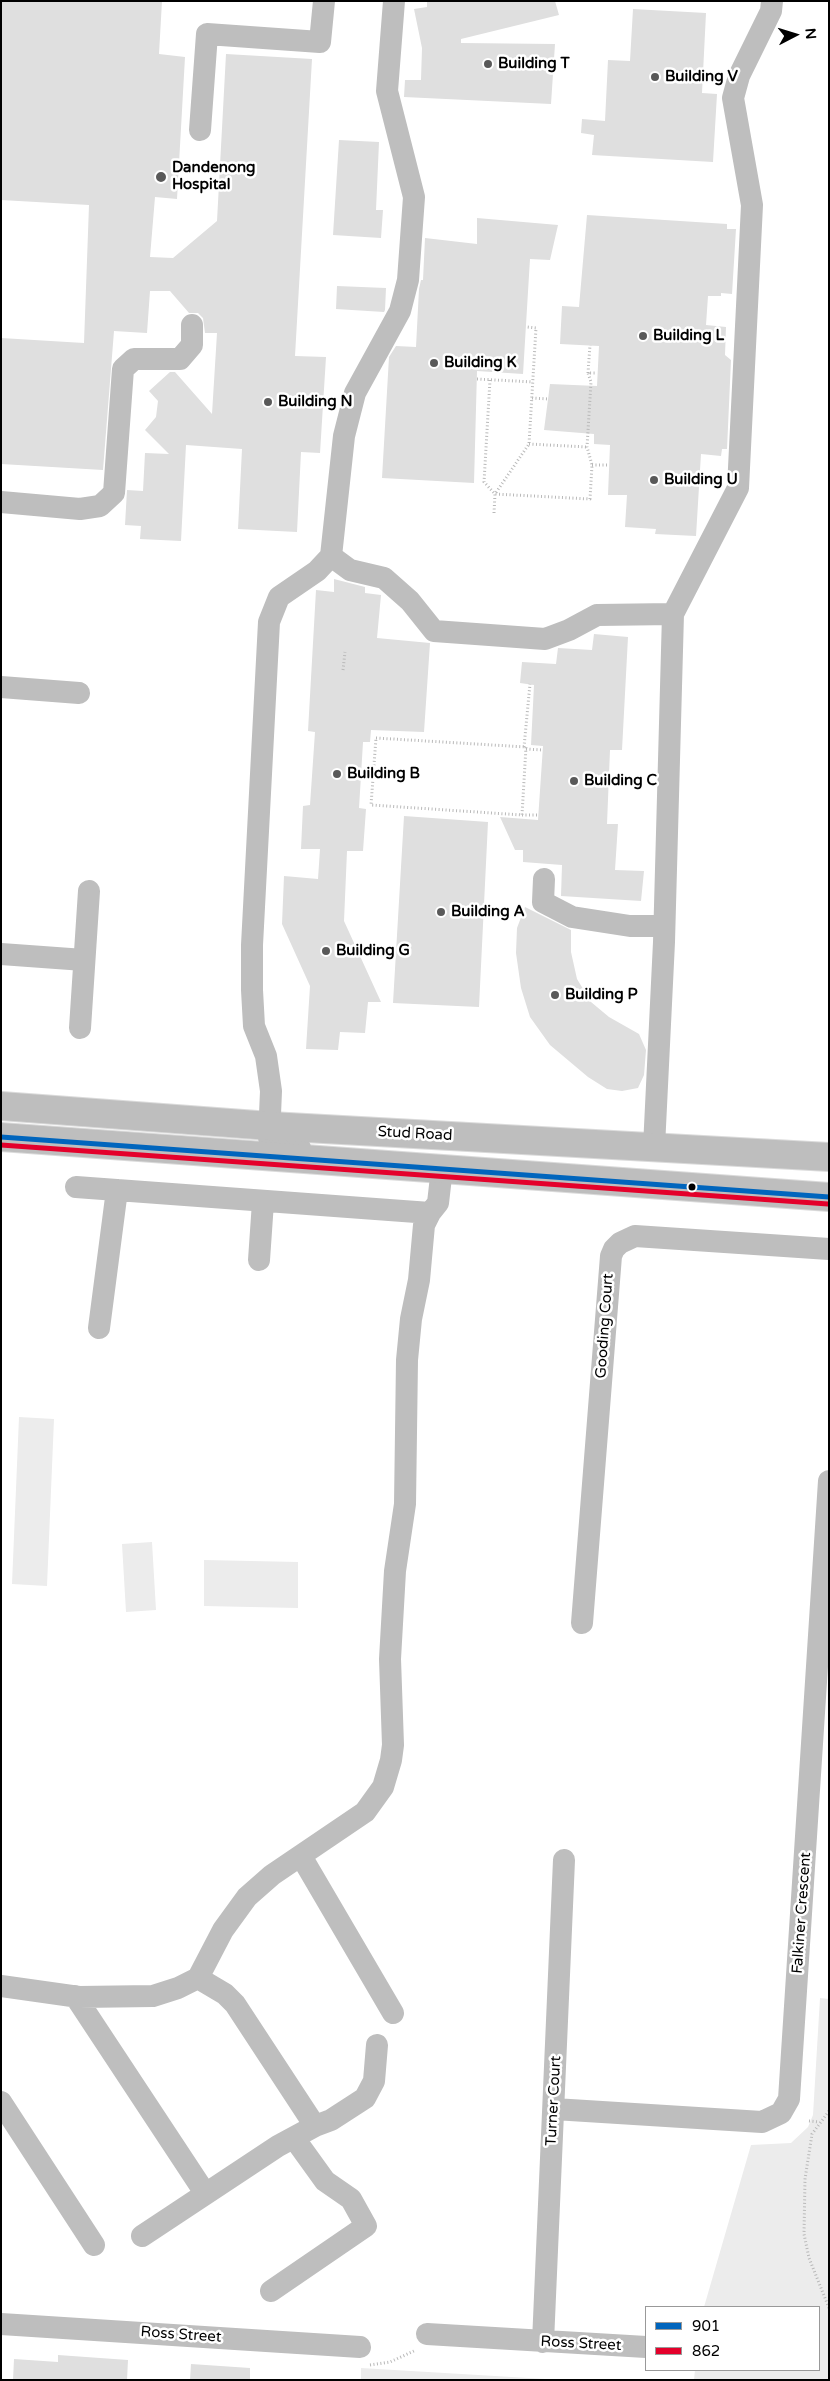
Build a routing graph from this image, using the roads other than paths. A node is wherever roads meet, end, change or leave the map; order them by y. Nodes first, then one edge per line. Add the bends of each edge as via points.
1 (324, 1) edge
2 (394, 1) edge
3 (772, 1) edge
4 (200, 130) dead end
5 (192, 325) dead end
6 (1, 502) edge
7 (331, 556) junction
8 (672, 614) junction
9 (1, 687) edge
10 (79, 693) dead end
11 (544, 879) dead end
12 (89, 891) dead end
13 (663, 926) junction
14 (1, 954) edge
15 (84, 960) junction
16 (80, 1028) dead end
17 (1, 1106) edge
18 (270, 1126) junction
19 (1, 1137) edge
20 (654, 1146) junction
21 (829, 1157) edge
22 (430, 1167) junction
23 (76, 1187) dead end
24 (117, 1190) junction
25 (829, 1197) edge
26 (263, 1202) junction
27 (430, 1213) junction
28 (829, 1249) edge
29 (259, 1260) dead end
30 (99, 1328) dead end
31 (829, 1481) edge
32 (582, 1623) dead end
33 (302, 1856) junction
34 (564, 1860) dead end
35 (198, 1978) junction
36 (1, 1986) edge
37 (75, 1996) junction
38 (392, 2013) dead end
39 (377, 2045) dead end
40 (1, 2102) edge
41 (554, 2109) junction
42 (315, 2126) junction
43 (294, 2138) junction
44 (205, 2193) junction
45 (142, 2236) dead end
46 (94, 2245) dead end
47 (271, 2291) dead end
48 (1, 2324) edge
49 (427, 2334) road end
50 (543, 2342) junction
51 (645, 2347) edge
52 (361, 2356) road end

1 - 4 street via 320,42 207,34
2 - 7 street via 387,91 414,197 408,280 400,310 355,394 344,436
3 - 8 street via 771,11 739,76 733,98 752,205 738,488
5 - 6 street via 192,345 180,359 134,359 123,368 114,493 100,506 80,509
7 - 8 street via 350,570 384,578 410,601 434,631 545,639 597,615
7 - 18 street via 317,571 279,597 269,622 252,963 254,1026 266,1056 271,1091
8 - 13 street
9 - 10 street
11 - 13 street via 543,902 572,917 630,926
12 - 15 street
13 - 20 street
14 - 15 street
15 - 16 street
17 - 18 highway, Stud Road
18 - 20 highway, Stud Road
18 - 22 street via 269,1138 275,1146 399,1154
19 - 22 highway
20 - 21 highway, Stud Road
22 - 25 highway
22 - 27 street via 438,1203
23 - 24 street
24 - 26 street
24 - 30 street
26 - 27 street
26 - 29 street
27 - 33 street via 424,1225 407,1360 405,1504 395,1571 390,1659 391,1760 383,1787 365,1812
28 - 32 street, Gooding Court via 635,1236 626,1238 614,1249
31 - 41 street, Falkiner Crescent via 810,1805 786,2107 775,2117 762,2122
33 - 35 street via 258,1886 233,1914
33 - 38 street
34 - 41 street, Turner Court
35 - 37 street via 153,1996
35 - 42 street via 235,2004
36 - 37 street
37 - 44 street
39 - 42 street via 374,2081 365,2098 332,2120
40 - 46 street
41 - 50 street, Turner Court
42 - 43 street
43 - 44 street
43 - 47 street via 324,2181 351,2199 366,2226
44 - 45 street
48 - 52 street, Ross Street
49 - 50 street, Ross Street
50 - 51 street, Ross Street

